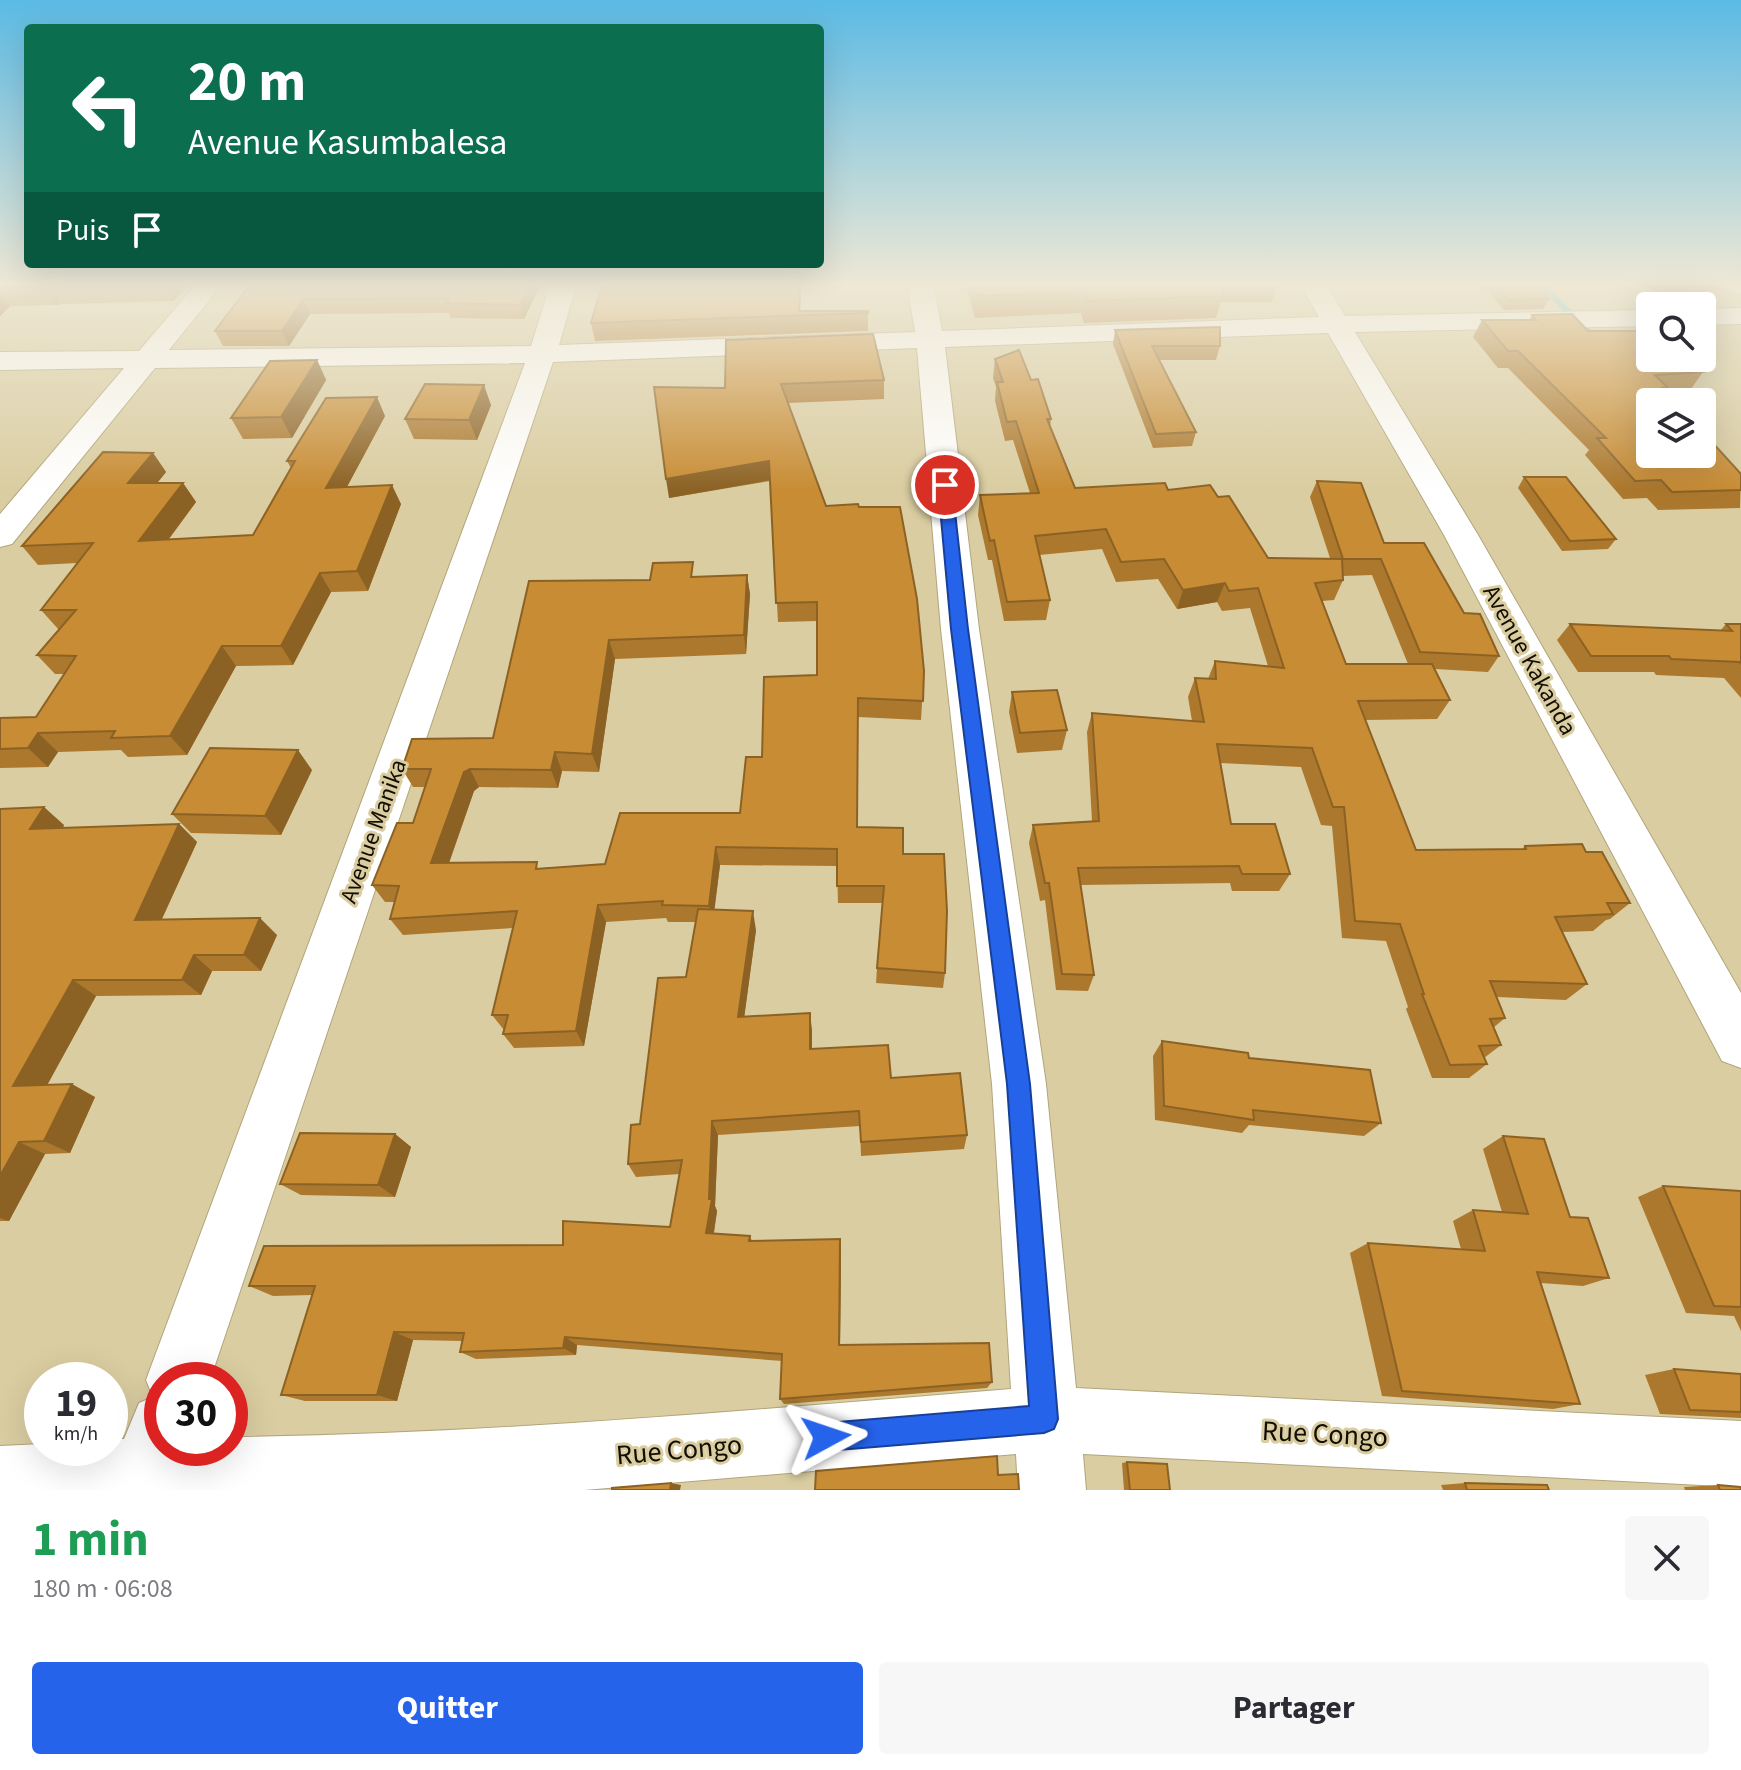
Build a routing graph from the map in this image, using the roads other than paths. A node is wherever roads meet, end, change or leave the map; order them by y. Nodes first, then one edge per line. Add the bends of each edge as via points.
1 (153, 352) edge
2 (622, 352) edge
3 (931, 352) edge
4 (1356, 352) edge
5 (542, 354) junction
6 (148, 357) junction
7 (0, 361) edge
8 (0, 536) edge
9 (1741, 1043) edge
10 (184, 1362) edge
11 (1044, 1419) junction
12 (1741, 1454) edge
13 (144, 1463) edge
14 (248, 1464) edge
15 (0, 1480) edge
16 (1052, 1490) edge

1 - 6 street
2 - 5 street
3 - 11 street via 960,629 1019,1084
4 - 9 street, Avenue Kakanda
5 - 6 street
5 - 10 street, Avenue Manika
6 - 7 street
6 - 8 street
11 - 12 street, Rue Congo
11 - 14 street, Rue Congo via 395,1468
11 - 16 street
13 - 15 street, Rue Congo

